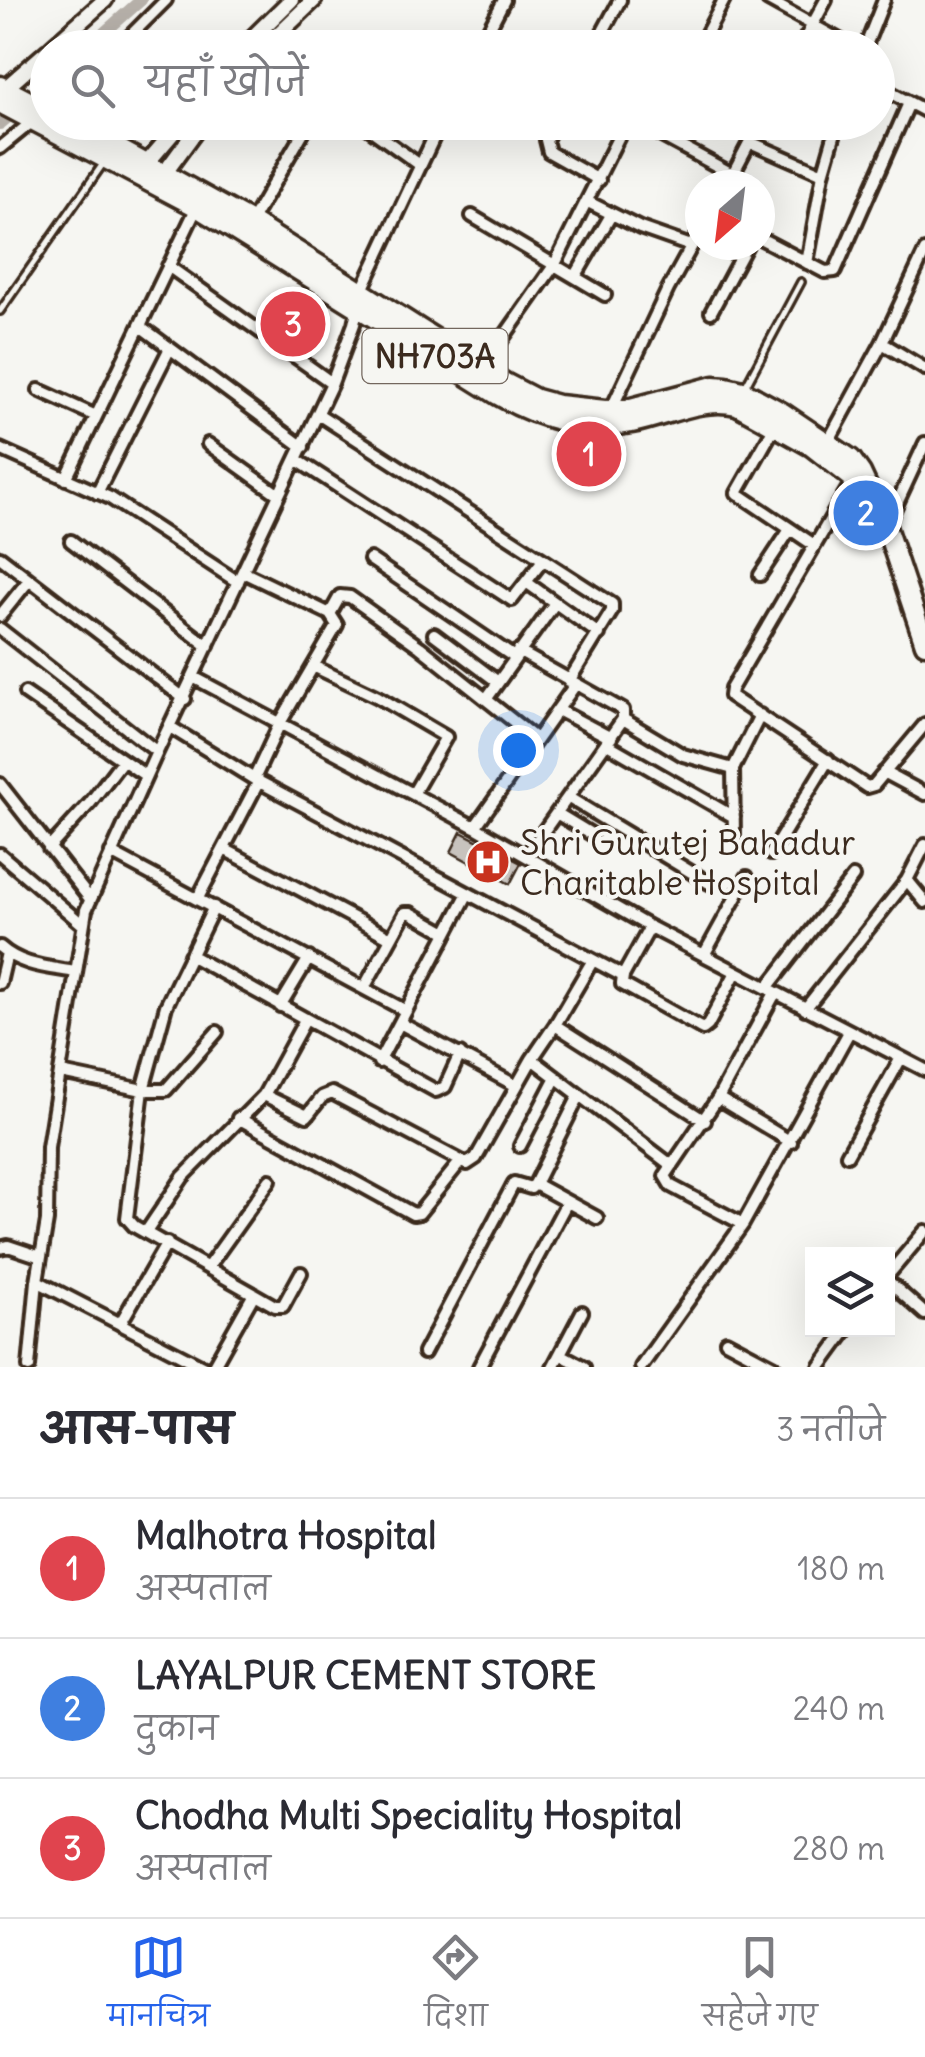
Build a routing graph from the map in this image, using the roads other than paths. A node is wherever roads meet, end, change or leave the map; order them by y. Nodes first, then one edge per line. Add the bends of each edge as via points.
1 (105, 0) edge
2 (166, 0) edge
3 (291, 0) edge
4 (314, 0) edge
5 (504, 0) edge
6 (620, 0) edge
7 (724, 0) edge
8 (768, 0) edge
9 (826, 0) edge
10 (884, 0) edge
11 (812, 24) junction
12 (71, 30) edge
13 (136, 30) edge
14 (260, 30) edge
15 (283, 30) edge
16 (488, 30) edge
17 (604, 30) edge
18 (708, 30) edge
19 (809, 30) edge
20 (822, 30) edge
21 (872, 30) edge
22 (895, 94) edge
23 (17, 102) edge
24 (910, 102) junction
25 (925, 111) edge
26 (895, 136) edge
27 (76, 140) edge
28 (98, 140) edge
29 (167, 140) edge
30 (188, 140) edge
31 (299, 140) edge
32 (385, 140) edge
33 (432, 140) edge
34 (548, 140) edge
35 (618, 140) edge
36 (674, 140) edge
37 (833, 140) edge
38 (893, 140) edge
39 (750, 142) joint
40 (0, 148) edge
41 (106, 159) junction
42 (420, 165) junction
43 (142, 169) junction
44 (716, 170) edge
45 (735, 170) edge
46 (823, 174) junction
47 (160, 178) junction
48 (599, 180) junction
49 (588, 202) junction
50 (197, 207) junction
51 (611, 215) junction
52 (472, 216) dead end
53 (251, 222) junction
54 (685, 244) edge
55 (775, 246) edge
56 (925, 251) edge
57 (685, 258) edge
58 (739, 260) edge
59 (807, 263) junction
60 (555, 264) junction
61 (168, 266) junction
62 (575, 277) junction
63 (801, 282) dead end
64 (605, 295) dead end
65 (360, 300) junction
66 (0, 311) edge
67 (712, 312) dead end
68 (140, 326) junction
69 (882, 343) junction
70 (170, 350) junction
71 (482, 368) junction
72 (925, 369) edge
73 (332, 384) junction
74 (39, 390) dead end
75 (742, 391) junction
76 (610, 410) junction
77 (318, 414) junction
78 (96, 416) junction
79 (775, 426) junction
80 (828, 442) junction
81 (925, 443) edge
82 (208, 444) dead end
83 (303, 447) junction
84 (0, 449) edge
85 (297, 460) junction
86 (66, 479) junction
87 (860, 484) junction
88 (96, 493) junction
89 (280, 496) junction
90 (886, 528) junction
91 (789, 531) junction
92 (71, 541) dead end
93 (814, 544) junction
94 (0, 557) edge
95 (370, 558) dead end
96 (543, 560) junction
97 (760, 575) dead end
98 (240, 577) junction
99 (29, 580) junction
100 (526, 582) junction
101 (555, 602) junction
102 (330, 614) junction
103 (0, 616) edge
104 (0, 630) edge
105 (434, 634) dead end
106 (599, 634) junction
107 (925, 641) edge
108 (208, 646) junction
109 (516, 654) junction
110 (312, 666) junction
111 (193, 677) junction
112 (498, 682) junction
113 (572, 683) junction
114 (24, 693) dead end
115 (487, 698) junction
116 (184, 699) junction
117 (558, 710) junction
118 (760, 715) junction
119 (623, 719) junction
120 (280, 722) junction
121 (925, 724) edge
122 (170, 727) junction
123 (536, 739) junction
124 (609, 741) junction
125 (157, 752) junction
126 (828, 760) junction
127 (122, 761) junction
128 (733, 768) junction
129 (884, 772) junction
130 (146, 776) junction
131 (256, 780) junction
132 (0, 784) edge
133 (413, 794) junction
134 (925, 794) edge
135 (569, 798) junction
136 (558, 814) junction
137 (734, 816) junction
138 (475, 826) junction
139 (591, 834) dead end
140 (734, 835) dead end
141 (925, 845) edge
142 (48, 848) junction
143 (224, 849) junction
144 (111, 853) junction
145 (0, 854) edge
146 (771, 854) dead end
147 (526, 856) junction
148 (747, 877) dead end
149 (853, 878) dead end
150 (907, 880) junction
151 (708, 883) dead end
152 (468, 893) junction
153 (198, 898) junction
154 (90, 900) junction
155 (925, 902) edge
156 (214, 907) junction
157 (82, 924) junction
158 (650, 927) junction
159 (447, 932) junction
160 (391, 938) junction
161 (3, 950) edge
162 (190, 955) junction
163 (704, 956) junction
164 (309, 958) junction
165 (593, 960) junction
166 (75, 972) junction
167 (736, 972) junction
168 (623, 976) junction
169 (0, 984) edge
170 (364, 988) junction
171 (771, 991) junction
172 (280, 1006) junction
173 (805, 1009) junction
174 (406, 1011) junction
175 (305, 1020) junction
176 (400, 1023) junction
177 (554, 1024) junction
178 (217, 1032) dead end
179 (849, 1032) junction
180 (460, 1054) junction
181 (901, 1058) junction
182 (532, 1059) junction
183 (380, 1062) junction
184 (925, 1070) edge
185 (61, 1073) junction
186 (556, 1077) junction
187 (515, 1085) junction
188 (143, 1090) junction
189 (264, 1094) junction
190 (579, 1096) junction
191 (718, 1098) junction
192 (238, 1118) junction
193 (704, 1121) junction
194 (790, 1142) junction
195 (520, 1146) dead end
196 (846, 1155) dead end
197 (462, 1161) junction
198 (671, 1165) junction
199 (270, 1180) dead end
200 (535, 1184) junction
201 (567, 1202) junction
202 (597, 1218) dead end
203 (742, 1224) junction
204 (146, 1232) junction
205 (923, 1237) edge
206 (167, 1243) junction
207 (0, 1248) edge
208 (41, 1257) junction
209 (208, 1267) junction
210 (895, 1270) edge
211 (300, 1273) dead end
212 (37, 1281) junction
213 (895, 1285) edge
214 (254, 1294) junction
215 (582, 1312) dead end
216 (925, 1314) edge
217 (120, 1324) junction
218 (843, 1337) edge
219 (726, 1341) dead end
220 (424, 1354) dead end
221 (560, 1354) junction
222 (29, 1367) edge
223 (204, 1367) edge
224 (213, 1367) edge
225 (479, 1367) edge
226 (552, 1367) edge
227 (584, 1367) edge
228 (641, 1367) edge
229 (776, 1367) edge
230 (820, 1367) edge

1 - 12 street
2 - 13 street
3 - 14 street
4 - 15 street
5 - 16 street
6 - 17 street
7 - 18 street
8 - 11 street
9 - 11 street
10 - 21 street
11 - 19 street
11 - 20 street
22 - 24 street
23 - 40 street
24 - 25 street
24 - 26 street
27 - 41 highway, NH703A
28 - 43 highway, NH703A
29 - 43 street
30 - 47 street
31 - 53 street
32 - 42 street
33 - 42 street
34 - 48 street via 549,152
35 - 48 street
36 - 44 street
37 - 46 street
38 - 59 street via 837,268 831,273
39 - 45 street
39 - 46 street
41 - 43 highway, NH703A
41 - 66 lane
42 - 65 street
43 - 47 highway, NH703A
46 - 59 street
47 - 50 highway, NH703A
47 - 53 highway, NH703A
48 - 49 street
49 - 51 street
49 - 60 street
50 - 61 street
50 - 65 highway, NH703A
51 - 54 street
51 - 62 street
52 - 60 street
53 - 65 highway, NH703A
55 - 59 street
56 - 69 street
57 - 76 street
58 - 67 street
60 - 62 street
60 - 71 street
61 - 68 street
61 - 73 street
62 - 64 street
63 - 75 lane
65 - 71 highway, NH703A
65 - 73 street
65 - 79 highway, NH703A via 531,413 580,424 630,424 714,401 737,405
68 - 70 street
68 - 78 street
69 - 72 street
69 - 80 street
70 - 83 street
70 - 88 street
71 - 76 highway, NH703A via 536,399
73 - 77 street
74 - 78 street
75 - 76 highway, NH703A via 714,386
75 - 80 highway, NH703A
77 - 83 street
77 - 96 street
78 - 86 street
79 - 87 highway, NH703A
79 - 91 street via 737,493
80 - 87 highway, NH703A via 861,473
81 - 90 street
82 - 89 street
83 - 85 street
84 - 86 street
85 - 89 street
85 - 100 street via 507,598 514,599
86 - 88 street
87 - 90 highway, NH703A
87 - 93 street
88 - 98 street
89 - 98 street
90 - 107 highway, NH703A
91 - 93 street
91 - 97 street
92 - 108 street
93 - 118 street via 730,692
94 - 99 street
95 - 109 street
96 - 100 street
96 - 106 street via 612,604
98 - 102 street
98 - 108 street
99 - 103 street
99 - 116 street
100 - 101 street
101 - 106 street
101 - 109 street
102 - 110 street via 336,631
102 - 115 street via 340,596 350,597
104 - 125 street
105 - 112 street
106 - 113 street
108 - 111 street
109 - 112 street
109 - 113 street
110 - 120 street
110 - 133 street via 446,737
111 - 116 street
111 - 120 street
112 - 115 street
113 - 117 street
113 - 119 street via 623,710
114 - 127 street
115 - 123 street
116 - 122 street
117 - 123 street
117 - 124 street
118 - 126 street
118 - 128 street
119 - 124 street
119 - 128 street via 683,755
120 - 131 street
120 - 133 street
121 - 129 street
122 - 125 street
122 - 131 street
123 - 138 street
124 - 135 street
124 - 137 street
125 - 130 street
126 - 129 street via 866,787
126 - 146 street
127 - 130 street
127 - 142 street
128 - 137 street
129 - 134 street
130 - 144 street
131 - 143 street
131 - 152 street
132 - 142 street
133 - 138 street
135 - 136 street
135 - 151 street
136 - 139 street
136 - 147 street
137 - 140 street
138 - 147 street
141 - 150 street
142 - 154 street
143 - 153 street
143 - 160 street
144 - 153 street
144 - 154 street
145 - 157 street
147 - 158 street
148 - 163 street
149 - 171 street
150 - 155 street
150 - 173 street
152 - 159 street
152 - 165 street
153 - 156 street
154 - 157 street
156 - 162 street
156 - 164 street
157 - 166 street
158 - 163 street
158 - 168 street
159 - 160 street via 408,912
159 - 174 street
160 - 170 street
161 - 166 street via 33,965
161 - 169 street
162 - 172 street
162 - 188 street via 170,996
163 - 167 street
164 - 170 street
164 - 172 street
165 - 168 street
165 - 177 street
166 - 185 street
167 - 168 street via 703,1029 625,987
167 - 171 street
170 - 174 street
171 - 173 street
171 - 191 street
172 - 175 street
173 - 179 street
174 - 176 street
175 - 183 street
175 - 189 street
176 - 180 street
176 - 183 street
177 - 182 street
177 - 193 street
178 - 188 street via 174,1084
179 - 181 street
179 - 194 street
180 - 183 street via 440,1092
180 - 187 street
181 - 184 street
181 - 196 street
182 - 186 street
182 - 187 street
185 - 188 street
185 - 208 street via 48,1146
186 - 190 street
186 - 195 street
187 - 197 street via 476,1158
188 - 204 street via 127,1218
189 - 192 street
189 - 197 street via 308,1116 332,1094
190 - 198 street
190 - 200 street
191 - 193 street
191 - 194 street
192 - 197 street via 414,1214
192 - 204 street via 183,1177
193 - 198 street
194 - 203 street
198 - 203 street via 665,1176 670,1186
199 - 209 street
200 - 201 street
200 - 220 street via 514,1183
201 - 202 street
201 - 225 street
203 - 228 street
204 - 206 street
205 - 210 street
206 - 209 street
206 - 217 street
207 - 208 street
208 - 212 street
209 - 214 street
211 - 214 street via 283,1306
212 - 217 street
212 - 222 street
213 - 216 street
214 - 224 street
215 - 221 street
217 - 223 street
218 - 230 street
219 - 229 street
221 - 226 street
221 - 227 street

